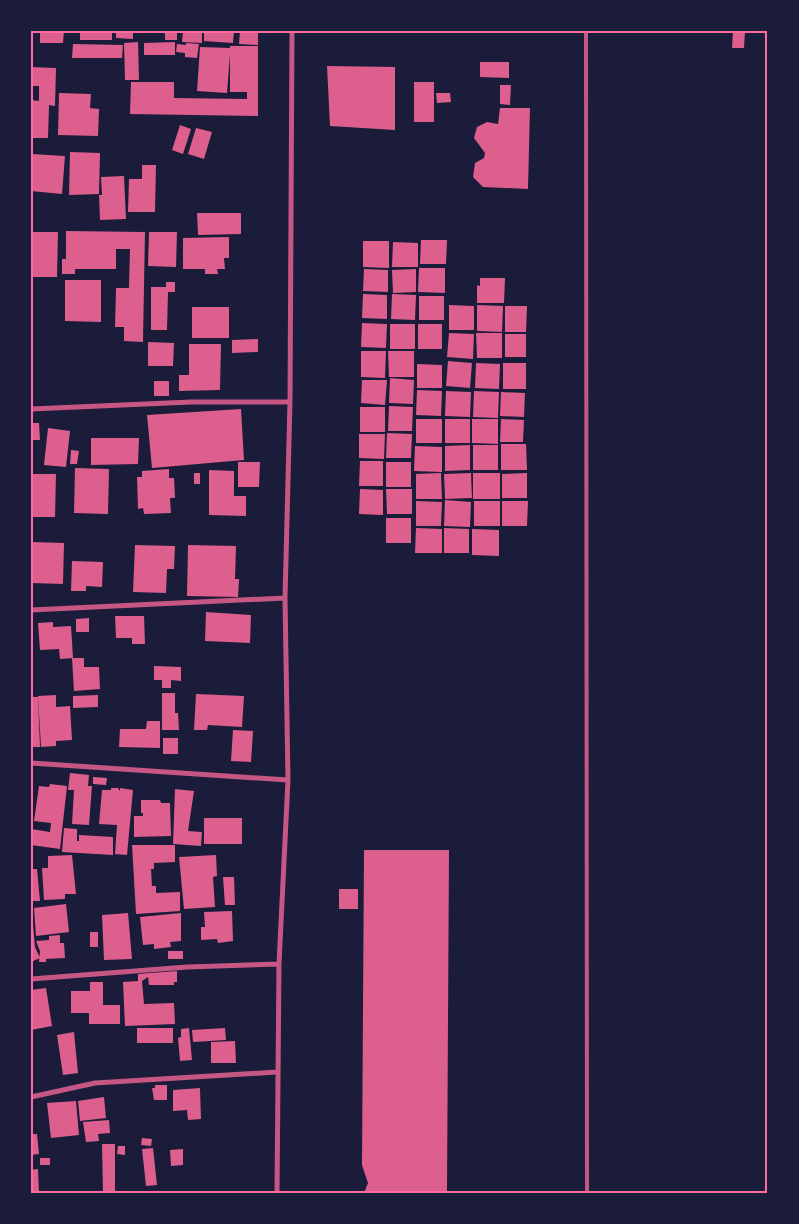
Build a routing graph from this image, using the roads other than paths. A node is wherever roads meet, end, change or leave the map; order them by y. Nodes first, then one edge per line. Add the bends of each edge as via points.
1 (292, 31) edge
2 (586, 31) edge
3 (290, 402) junction
4 (31, 409) edge
5 (285, 598) junction
6 (31, 610) edge
7 (31, 763) edge
8 (288, 780) junction
9 (279, 964) junction
10 (31, 979) edge
11 (277, 1072) junction
12 (31, 1097) edge
13 (278, 1193) edge
14 (586, 1193) edge

1 - 3 street
2 - 14 lane
3 - 4 street via 181,402
3 - 5 street
5 - 6 street
5 - 8 street
7 - 8 street
8 - 9 street
9 - 10 street via 187,967
9 - 11 street
11 - 12 street via 95,1083
11 - 13 street

